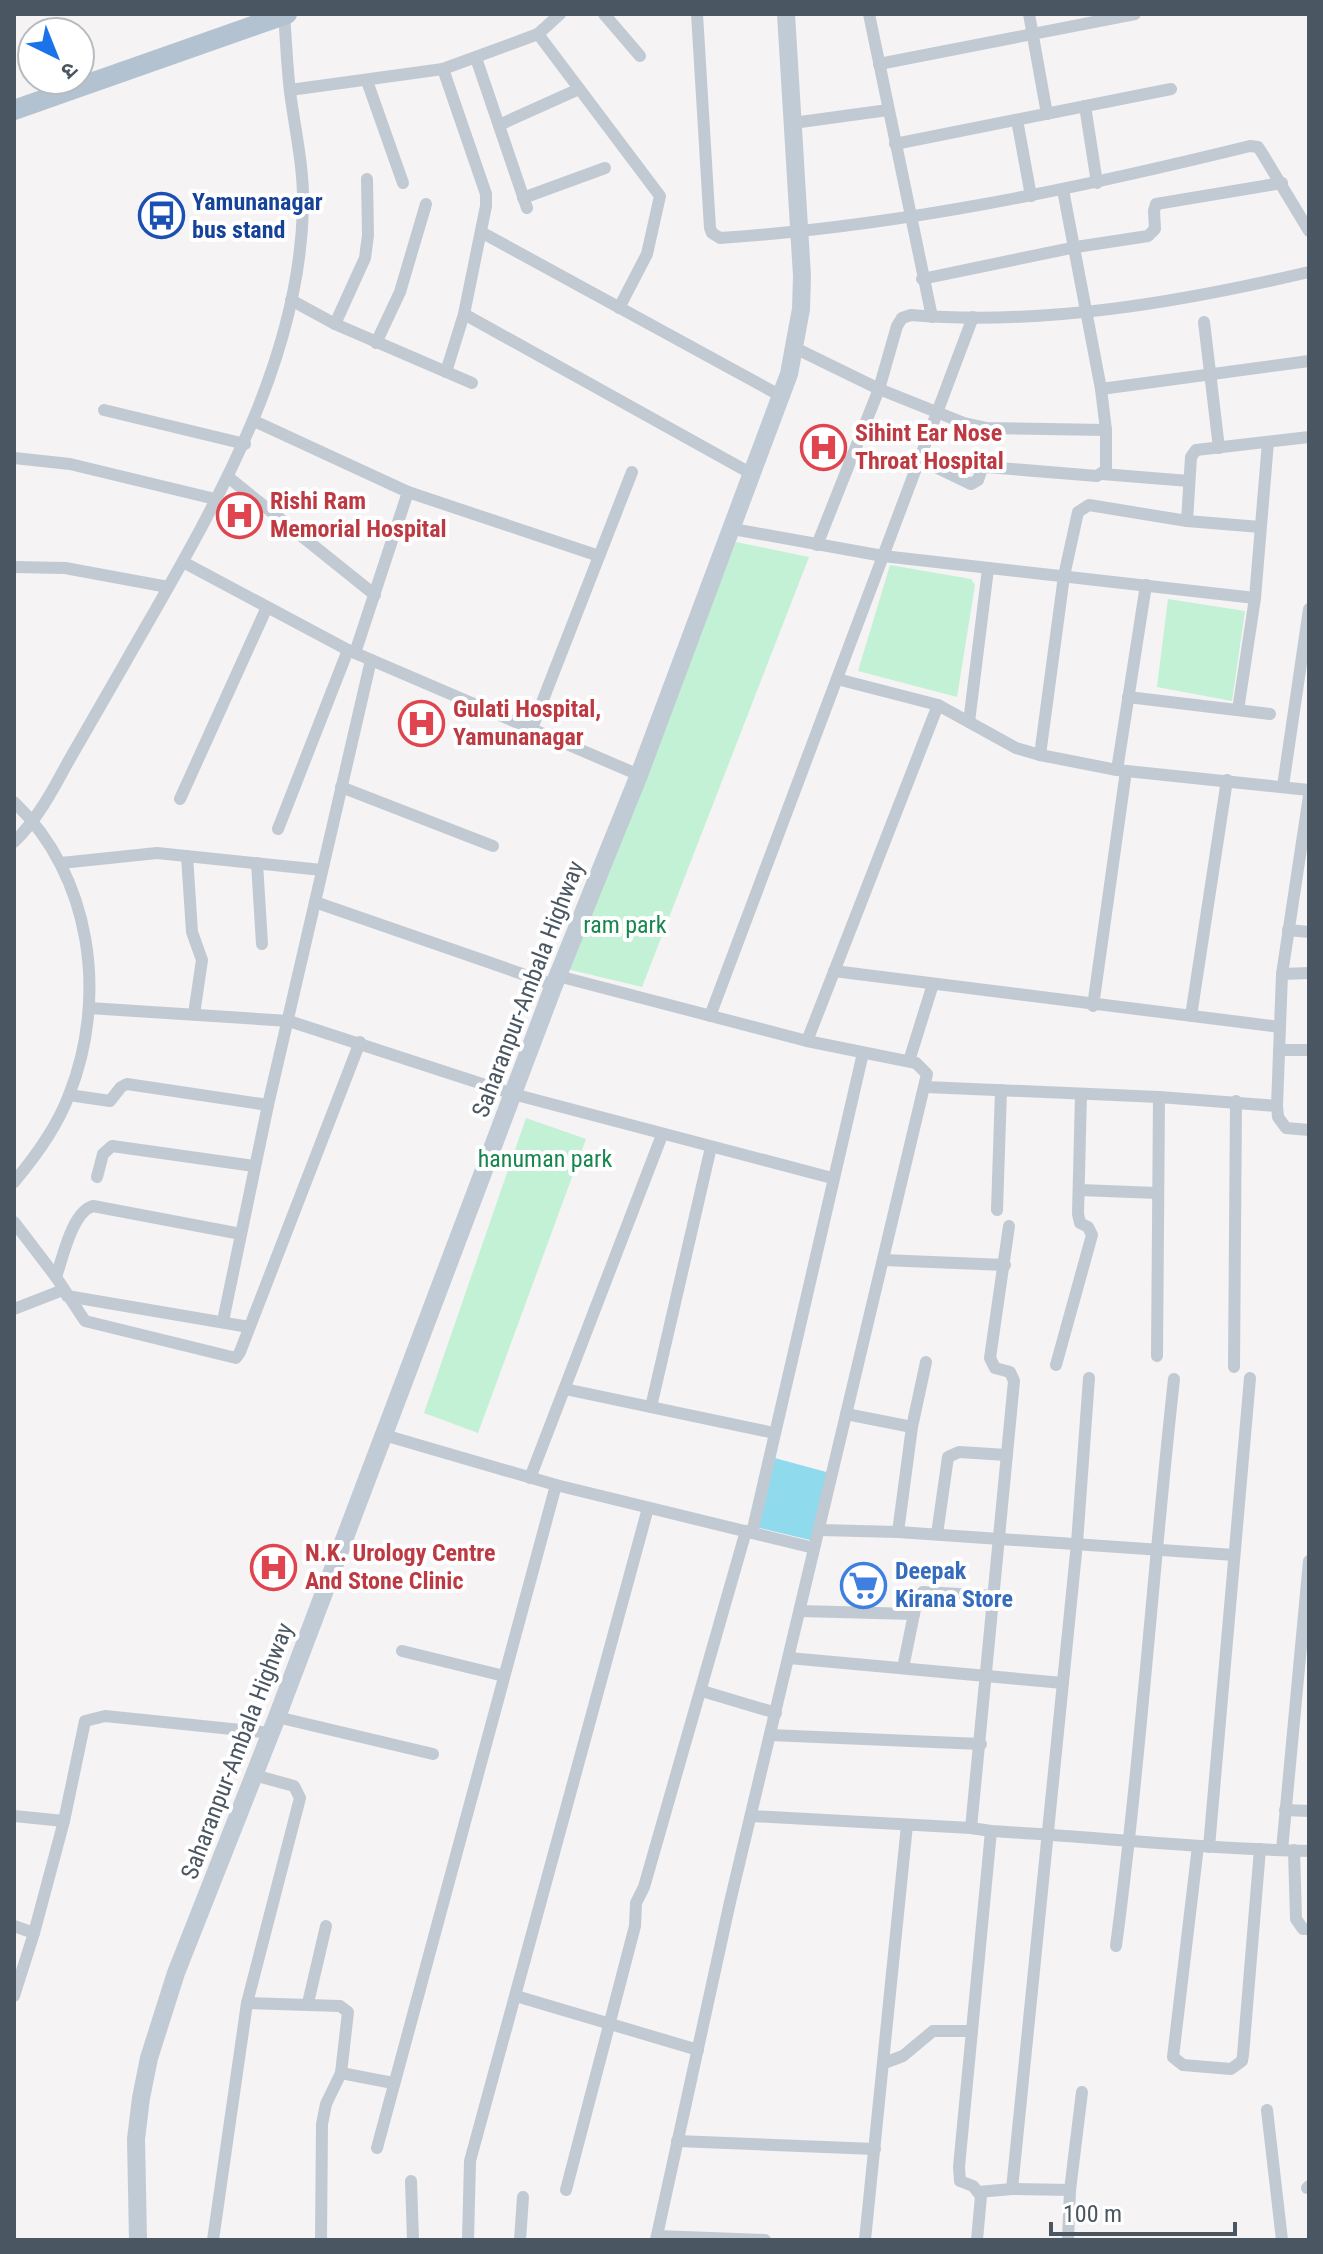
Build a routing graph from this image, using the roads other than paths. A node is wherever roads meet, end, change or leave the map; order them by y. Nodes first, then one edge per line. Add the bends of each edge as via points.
1 (251, 14) edge
2 (285, 14) edge
3 (560, 14) edge
4 (604, 14) edge
5 (697, 14) edge
6 (786, 14) edge
7 (869, 14) edge
8 (1029, 14) edge
9 (1135, 14) edge
10 (538, 34) junction
11 (1033, 34) junction
12 (640, 56) dead end
13 (476, 58) junction
14 (879, 64) junction
15 (96, 67) edge
16 (443, 69) junction
17 (367, 81) junction
18 (579, 89) junction
19 (1171, 89) dead end
20 (290, 90) junction
21 (1085, 106) junction
22 (14, 110) edge
23 (888, 110) junction
24 (1047, 114) junction
25 (1017, 120) junction
26 (793, 123) junction
27 (499, 125) junction
28 (895, 144) junction
29 (605, 168) dead end
30 (367, 179) dead end
31 (403, 183) dead end
32 (1097, 183) junction
33 (1282, 183) junction
34 (1063, 190) junction
35 (1031, 196) junction
36 (426, 204) dead end
37 (910, 217) junction
38 (1309, 231) edge
39 (481, 232) junction
40 (800, 233) junction
41 (1076, 247) junction
42 (1309, 272) edge
43 (922, 279) junction
44 (291, 300) junction
45 (619, 308) junction
46 (1087, 312) junction
47 (464, 314) junction
48 (932, 317) junction
49 (973, 317) junction
50 (1204, 322) dead end
51 (335, 324) junction
52 (376, 343) junction
53 (795, 348) junction
54 (1309, 361) edge
55 (446, 372) junction
56 (1211, 374) junction
57 (472, 383) dead end
58 (879, 389) junction
59 (1101, 389) junction
60 (781, 396) junction
61 (104, 410) dead end
62 (937, 413) junction
63 (254, 421) junction
64 (1106, 430) junction
65 (1309, 437) edge
66 (1268, 442) junction
67 (245, 444) junction
68 (1219, 448) junction
69 (15, 454) edge
70 (919, 459) junction
71 (632, 472) dead end
72 (752, 474) junction
73 (1102, 474) junction
74 (228, 477) junction
75 (1189, 481) junction
76 (408, 492) junction
77 (215, 499) junction
78 (1187, 521) junction
79 (1260, 527) junction
80 (733, 529) junction
81 (817, 545) junction
82 (599, 556) junction
83 (883, 556) junction
84 (183, 562) junction
85 (14, 567) edge
86 (988, 569) junction
87 (1064, 576) junction
88 (1146, 585) junction
89 (168, 587) junction
90 (375, 595) junction
91 (1255, 598) junction
92 (267, 607) junction
93 (1309, 609) edge
94 (352, 651) junction
95 (371, 660) junction
96 (837, 679) junction
97 (1128, 697) junction
98 (938, 705) junction
99 (1238, 710) junction
100 (1270, 714) dead end
101 (969, 722) junction
102 (532, 728) junction
103 (1040, 755) junction
104 (1122, 770) junction
105 (639, 775) junction
106 (1227, 780) junction
107 (1283, 786) junction
108 (341, 787) junction
109 (1309, 790) edge
110 (1309, 796) edge
111 (180, 799) dead end
112 (14, 802) edge
113 (33, 819) junction
114 (278, 829) dead end
115 (14, 842) edge
116 (493, 846) dead end
117 (187, 856) junction
118 (1304, 856) edge
119 (61, 863) junction
120 (257, 863) junction
121 (322, 870) junction
122 (315, 902) junction
123 (1288, 930) junction
124 (1309, 932) edge
125 (262, 944) dead end
126 (834, 971) junction
127 (1309, 973) edge
128 (1282, 974) junction
129 (556, 980) junction
130 (933, 984) junction
131 (1093, 1006) junction
132 (89, 1008) junction
133 (194, 1014) junction
134 (710, 1016) junction
135 (1191, 1016) junction
136 (289, 1021) junction
137 (1280, 1027) junction
138 (807, 1041) junction
139 (360, 1042) junction
140 (1279, 1050) junction
141 (1309, 1050) edge
142 (863, 1053) junction
143 (909, 1061) junction
144 (926, 1087) junction
145 (1001, 1090) junction
146 (513, 1094) junction
147 (1081, 1094) junction
148 (69, 1095) junction
149 (1159, 1097) junction
150 (1236, 1101) junction
151 (268, 1105) junction
152 (1277, 1106) junction
153 (1309, 1130) edge
154 (662, 1135) junction
155 (711, 1147) junction
156 (254, 1166) junction
157 (97, 1177) dead end
158 (832, 1178) junction
159 (14, 1182) edge
160 (1080, 1190) junction
161 (1157, 1193) junction
162 (997, 1210) dead end
163 (14, 1222) edge
164 (1009, 1226) dead end
165 (241, 1234) junction
166 (883, 1260) junction
167 (1005, 1265) junction
168 (56, 1277) junction
169 (65, 1293) junction
170 (14, 1309) edge
171 (223, 1321) junction
172 (249, 1327) junction
173 (1157, 1356) dead end
174 (926, 1362) dead end
175 (1056, 1365) dead end
176 (1234, 1367) dead end
177 (1089, 1378) dead end
178 (1250, 1378) dead end
179 (1174, 1379) dead end
180 (565, 1389) junction
181 (651, 1407) junction
182 (846, 1414) junction
183 (912, 1427) junction
184 (774, 1433) junction
185 (384, 1435) junction
186 (1007, 1455) junction
187 (530, 1478) junction
188 (556, 1485) junction
189 (648, 1508) junction
190 (820, 1530) junction
191 (749, 1532) junction
192 (898, 1532) junction
193 (937, 1534) junction
194 (1000, 1539) junction
195 (1077, 1543) junction
196 (814, 1548) junction
197 (1155, 1549) junction
198 (1234, 1555) junction
199 (1309, 1561) edge
200 (994, 1596) junction
201 (800, 1611) junction
202 (914, 1614) junction
203 (402, 1651) dead end
204 (789, 1658) junction
205 (903, 1668) junction
206 (504, 1676) junction
207 (985, 1677) junction
208 (1063, 1683) junction
209 (702, 1691) junction
210 (776, 1713) junction
211 (274, 1725) junction
212 (770, 1735) junction
213 (981, 1744) junction
214 (433, 1754) dead end
215 (254, 1775) junction
216 (1285, 1810) junction
217 (1309, 1811) edge
218 (14, 1816) edge
219 (751, 1816) junction
220 (64, 1821) junction
221 (907, 1825) junction
222 (971, 1828) junction
223 (991, 1831) junction
224 (1049, 1834) junction
225 (1130, 1839) junction
226 (1203, 1846) junction
227 (1260, 1849) junction
228 (1288, 1850) junction
229 (1309, 1851) edge
230 (14, 1926) edge
231 (326, 1926) dead end
232 (1309, 1929) edge
233 (34, 1933) junction
234 (1116, 1946) dead end
235 (14, 1996) edge
236 (516, 1996) junction
237 (247, 2003) junction
238 (308, 2003) junction
239 (610, 2024) junction
240 (972, 2031) junction
241 (698, 2050) junction
242 (884, 2063) junction
243 (341, 2073) junction
244 (393, 2083) junction
245 (1082, 2092) dead end
246 (1267, 2110) dead end
247 (677, 2141) junction
248 (377, 2148) dead end
249 (875, 2149) junction
250 (411, 2181) dead end
251 (1012, 2189) junction
252 (566, 2190) dead end
253 (1070, 2190) junction
254 (978, 2192) junction
255 (523, 2197) dead end
256 (656, 2238) edge
257 (138, 2240) edge
258 (213, 2240) edge
259 (321, 2240) edge
260 (413, 2240) edge
261 (468, 2240) edge
262 (520, 2240) edge
263 (765, 2240) edge
264 (865, 2240) edge
265 (977, 2240) edge
266 (1068, 2240) edge
267 (1282, 2240) edge

1 - 15 main road
2 - 20 street
2 - 22 main road
3 - 10 street
4 - 12 street
5 - 40 street via 712,233 720,238
6 - 26 main road, Saharanpur-Ambala Highway
7 - 14 street
8 - 11 street
9 - 11 street
10 - 13 street
10 - 18 street
11 - 14 street
11 - 24 street
13 - 16 street
13 - 27 street
14 - 23 street
16 - 17 street
16 - 39 street via 486,194
17 - 20 street
17 - 31 street
18 - 27 street
18 - 45 street via 660,196 647,254
19 - 21 street
20 - 44 street via 303,180 302,233
21 - 24 street
21 - 32 street
23 - 26 street
23 - 28 street
24 - 25 street
25 - 28 street
25 - 35 street
26 - 40 main road, Saharanpur-Ambala Highway
27 - 29 street via 525,203
28 - 37 street
30 - 51 street via 365,258
32 - 33 street via 1250,146 1258,147
32 - 34 street
33 - 38 street
33 - 41 street via 1156,204 1155,229 1148,236
34 - 35 street
34 - 41 street
35 - 37 street
36 - 52 street via 400,292
37 - 40 street
37 - 43 street
39 - 45 street
39 - 47 street
40 - 53 main road, Saharanpur-Ambala Highway via 801,309
41 - 43 street
41 - 46 street
42 - 46 street via 1218,293
43 - 48 street
44 - 51 street
44 - 63 street
45 - 60 street
46 - 49 street
46 - 59 street
47 - 55 street
47 - 72 street
48 - 49 street
48 - 58 street via 902,318
49 - 62 street
50 - 56 street
51 - 52 street
52 - 55 street
53 - 58 street
53 - 60 main road, Saharanpur-Ambala Highway
54 - 56 street
55 - 57 street
56 - 59 street
56 - 68 street
58 - 62 street
58 - 81 street
59 - 64 street
60 - 72 main road, Saharanpur-Ambala Highway
61 - 67 street
62 - 64 street via 987,428
62 - 70 street
63 - 67 street
63 - 76 street
64 - 73 street via 1107,464
65 - 66 street
66 - 68 street
66 - 79 street
67 - 74 street
68 - 75 street via 1193,453
69 - 77 street
70 - 73 street via 971,484 987,467
70 - 83 street
71 - 82 street
72 - 80 main road, Saharanpur-Ambala Highway
73 - 75 street
74 - 77 street
74 - 90 street
75 - 78 street
76 - 82 street
76 - 90 street
77 - 84 street
78 - 79 street
78 - 87 street via 1082,507
79 - 91 street
80 - 81 street
80 - 105 main road, Saharanpur-Ambala Highway
81 - 83 street
82 - 102 street
83 - 86 street
83 - 96 street
84 - 89 street
84 - 92 street
85 - 89 street via 65,568
86 - 87 street
86 - 101 street
87 - 88 street
87 - 103 street
88 - 91 street
88 - 97 street
89 - 113 street
90 - 94 street
91 - 99 street
92 - 94 street
92 - 111 street
93 - 107 street
94 - 95 street
94 - 114 street
95 - 102 street
95 - 108 street
96 - 98 street
96 - 134 street
97 - 99 street
97 - 104 street
98 - 101 street
98 - 126 street
99 - 100 street
101 - 103 street
102 - 105 street
103 - 104 street
104 - 106 street
104 - 131 street
105 - 129 main road, Saharanpur-Ambala Highway
106 - 107 street
106 - 135 street
107 - 109 street
108 - 116 street
108 - 121 street
110 - 118 street
112 - 113 street
113 - 115 street
113 - 119 street
117 - 119 street via 142,853
117 - 120 street
117 - 133 street via 192,932 202,960
118 - 123 street
119 - 132 street via 86,938
120 - 121 street
120 - 125 street
121 - 122 street
122 - 129 street
122 - 136 street
123 - 124 street
123 - 128 street
126 - 130 street
126 - 138 street
127 - 128 street
128 - 137 street
129 - 134 street
129 - 146 main road, Saharanpur-Ambala Highway
130 - 131 street
130 - 143 street
131 - 135 street
132 - 133 street
132 - 148 street
133 - 136 street
134 - 138 street
135 - 137 street
136 - 139 street
136 - 151 street
137 - 140 street
138 - 142 street
139 - 146 street
139 - 172 street
140 - 141 street
140 - 152 street
142 - 143 street
142 - 158 street
143 - 144 street via 926,1070
144 - 145 street
144 - 166 street
145 - 147 street
145 - 162 street
146 - 154 street
146 - 185 main road, Saharanpur-Ambala Highway
147 - 149 street
147 - 160 street
148 - 151 street via 110,1101 127,1084
148 - 159 street via 47,1139
149 - 150 street
149 - 161 street
150 - 152 street
150 - 176 street
151 - 156 street
152 - 153 street via 1286,1128
154 - 155 street
154 - 180 street
155 - 158 street
155 - 181 street
156 - 157 street via 112,1146 103,1154
156 - 165 street
158 - 184 street
160 - 161 street
160 - 175 street via 1079,1221 1092,1235
161 - 173 street
163 - 168 street
164 - 167 street
165 - 168 street via 93,1206 77,1220
165 - 171 street
166 - 167 street
166 - 182 street
167 - 186 street via 990,1358 1014,1381
168 - 169 street
169 - 170 street
169 - 171 street
169 - 172 street via 85,1321 231,1358 240,1352
171 - 172 street
174 - 183 street
177 - 195 street
178 - 198 street
179 - 197 street
180 - 181 street
180 - 187 street
181 - 184 street
182 - 183 street
182 - 190 street
183 - 192 street
184 - 191 street
185 - 187 street
185 - 211 main road, Saharanpur-Ambala Highway
186 - 193 street via 959,1452 948,1457
186 - 194 street
187 - 188 street
188 - 189 street
188 - 206 street
189 - 191 street
189 - 236 street
190 - 192 street
190 - 196 street
191 - 196 street
191 - 209 street
192 - 193 street
193 - 194 street
194 - 195 street
194 - 200 street
195 - 197 street
195 - 208 street
196 - 201 street
197 - 198 street
197 - 225 street
198 - 226 street
199 - 216 street
200 - 202 street via 923,1592
200 - 207 street
201 - 202 street
201 - 204 street
202 - 205 street
203 - 206 street
204 - 205 street
204 - 210 street
205 - 207 street
206 - 244 street
207 - 208 street
207 - 213 street
208 - 224 street
209 - 210 street
209 - 239 street via 636,1903 637,1921
210 - 212 street
211 - 214 street
211 - 215 main road, Saharanpur-Ambala Highway
211 - 220 street via 94,1717 85,1721
212 - 213 street
212 - 219 street
213 - 222 street
215 - 237 street via 294,1786 300,1798
215 - 257 main road, Saharanpur-Ambala Highway via 176,1973 149,2058 136,2139
216 - 217 street
216 - 228 street
218 - 220 street
219 - 221 street
219 - 241 street
220 - 233 street
221 - 222 street
221 - 242 street
222 - 223 street
223 - 224 street
223 - 240 street
224 - 225 street
224 - 251 street
225 - 226 street
225 - 234 street
226 - 227 street
226 - 227 street via 1173,2057 1183,2065 1231,2069 1243,2055
227 - 228 street
228 - 229 street
228 - 232 street via 1296,1919
230 - 233 street
231 - 238 street
233 - 235 street
236 - 239 street
236 - 261 street via 470,2161
237 - 238 street
237 - 258 street
238 - 243 street via 340,2006 348,2012
239 - 241 street
239 - 252 street
240 - 242 street via 933,2031 909,2053
240 - 254 street via 959,2177
241 - 247 street
242 - 249 street
243 - 244 street
243 - 259 street via 322,2124
244 - 248 street
245 - 253 street
246 - 267 street
247 - 249 street
247 - 256 street
249 - 264 street
250 - 260 street
251 - 253 street
251 - 254 street
253 - 266 street
254 - 265 street via 982,2204
255 - 262 street
256 - 263 street

